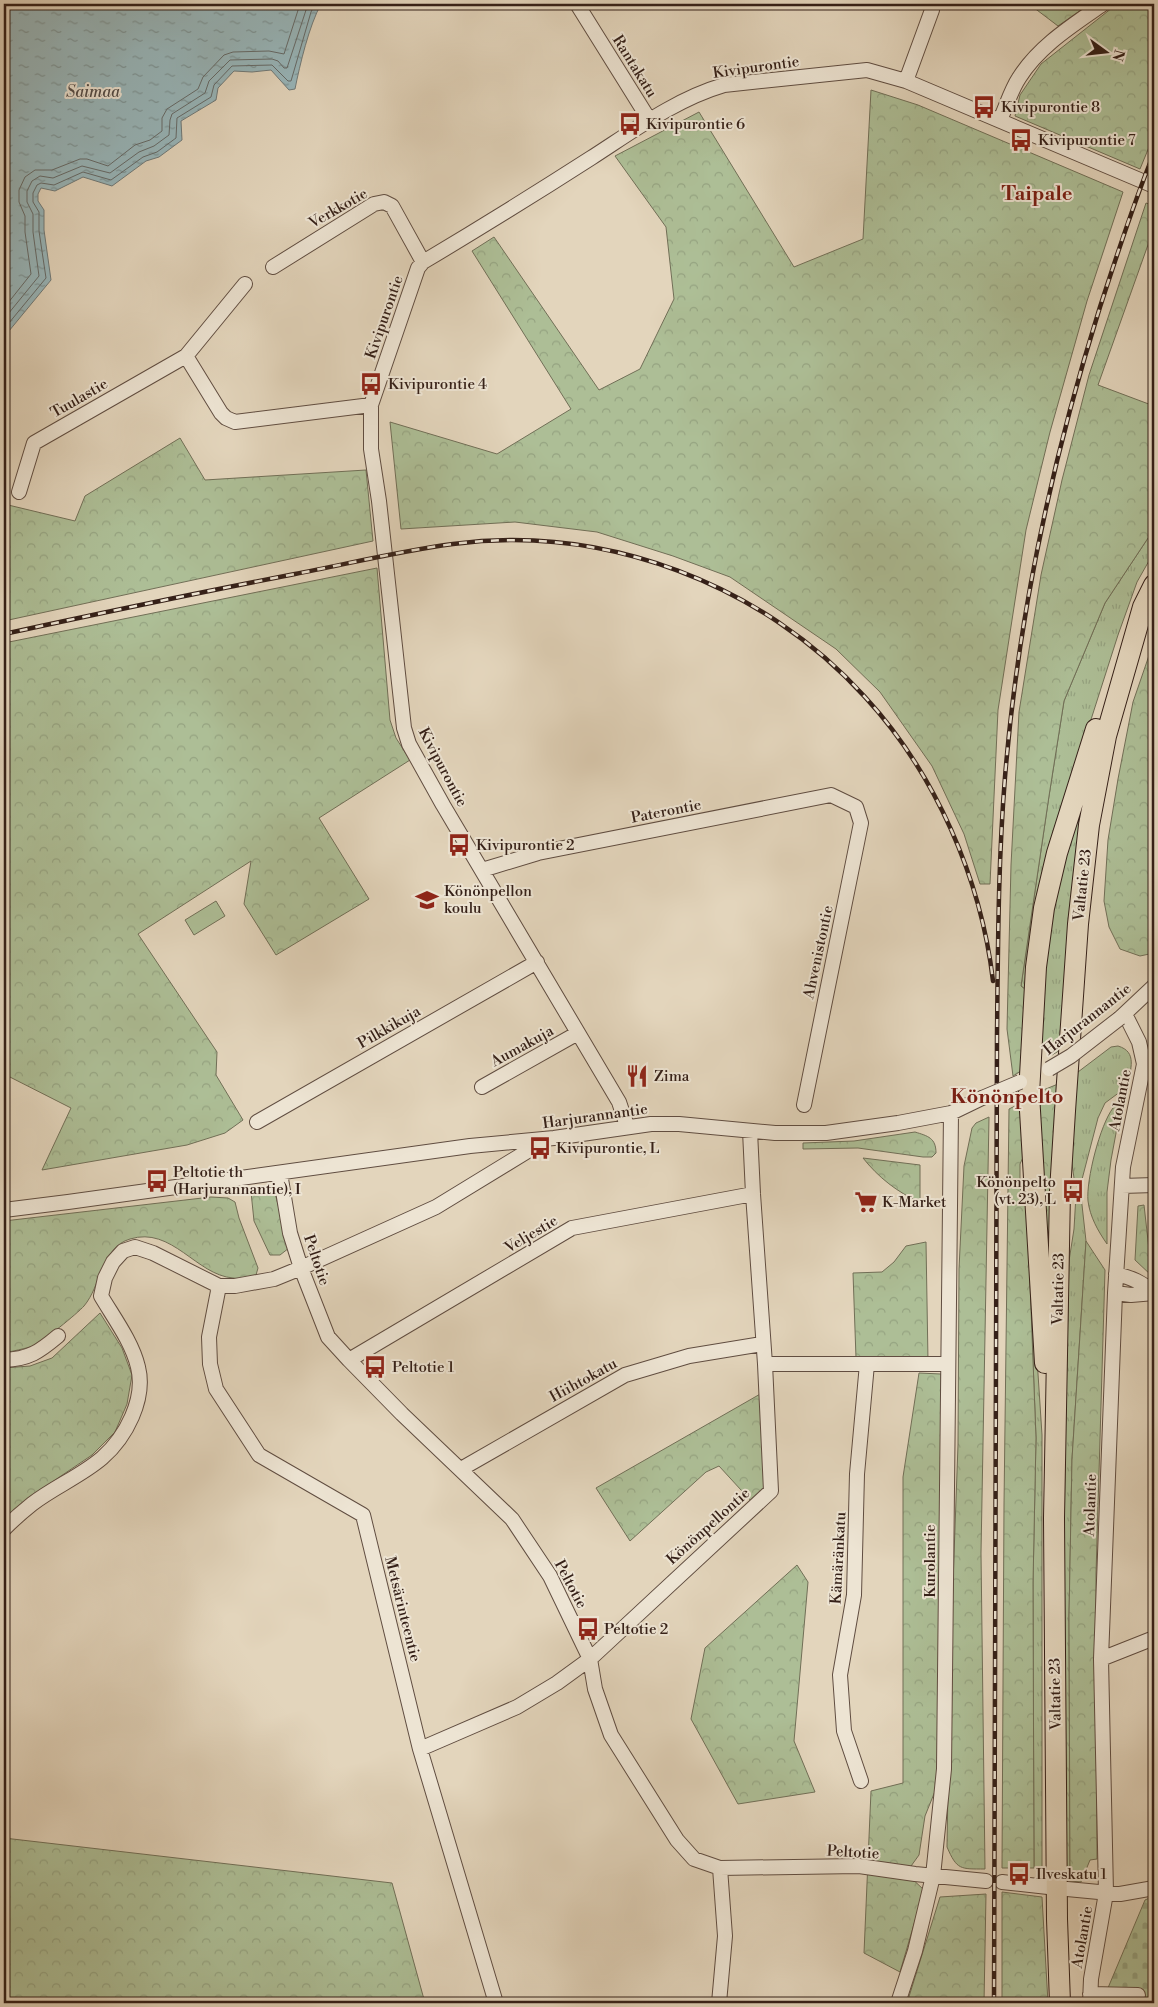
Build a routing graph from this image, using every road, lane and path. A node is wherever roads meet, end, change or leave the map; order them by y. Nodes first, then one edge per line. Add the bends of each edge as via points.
1 (577, 4) edge
2 (1103, 4) edge
3 (932, 10) dead end
4 (906, 81) junction
5 (1000, 120) junction
6 (650, 121) junction
7 (1154, 186) edge
8 (423, 262) junction
9 (273, 267) dead end
10 (245, 284) dead end
11 (186, 356) junction
12 (371, 405) junction
13 (19, 492) dead end
14 (1154, 585) edge
15 (1143, 607) junction
16 (856, 807) joint
17 (482, 870) junction
18 (537, 962) junction
19 (1154, 986) edge
20 (1123, 1016) junction
21 (578, 1033) junction
22 (1024, 1081) junction
23 (482, 1087) dead end
24 (804, 1105) dead end
25 (951, 1113) junction
26 (257, 1122) dead end
27 (627, 1126) junction
28 (750, 1132) junction
29 (532, 1140) junction
30 (280, 1173) junction
31 (1154, 1185) edge
32 (1122, 1186) junction
33 (752, 1194) junction
34 (4, 1210) edge
35 (301, 1268) junction
36 (1116, 1274) junction
37 (219, 1286) junction
38 (1114, 1292) junction
39 (1154, 1293) edge
40 (58, 1336) dead end
41 (762, 1344) junction
42 (4, 1360) edge
43 (348, 1360) junction
44 (765, 1364) junction
45 (867, 1364) junction
46 (948, 1364) junction
47 (461, 1469) junction
48 (1054, 1518) junction
49 (4, 1529) edge
50 (1154, 1638) edge
51 (590, 1659) junction
52 (1101, 1660) junction
53 (420, 1749) junction
54 (861, 1781) dead end
55 (720, 1868) junction
56 (933, 1876) junction
57 (986, 1881) dead end
58 (1002, 1882) dead end
59 (1048, 1887) dead end
60 (1154, 1888) edge
61 (1067, 1889) dead end
62 (1106, 1892) junction
63 (1138, 1995) dead end
64 (1090, 1998) edge
65 (496, 2003) edge
66 (719, 2003) edge
67 (898, 2003) edge
68 (1060, 2003) edge

1 - 6 street, Rantakatu
2 - 5 street via 1036,56 1018,78
3 - 4 street
4 - 5 street, Kivipurontie
4 - 6 street, Kivipurontie via 867,70 724,85 703,91
5 - 7 street, Kivipurontie
6 - 8 street, Kivipurontie
8 - 9 street, Verkkotie via 392,206 384,202 374,204
8 - 12 street, Kivipurontie via 415,276
10 - 11 street, Tuulastie
11 - 12 street via 221,412 235,422
11 - 13 street, Tuulastie via 34,443
12 - 17 street, Kivipurontie via 371,449 404,728 409,744
14 - 15 highway, Valtatie 23
15 - 22 highway via 1111,682 1057,853 1044,908
15 - 48 highway, Valtatie 23 via 1106,736 1089,825 1078,924 1060,1191
16 - 17 street, Paterontie via 832,795 538,852
16 - 24 street, Ahvenistontie via 862,823
17 - 18 street, Kivipurontie
18 - 21 street, Kivipurontie
18 - 26 street, Pilkkikuja
19 - 20 street, Harjurannantie
20 - 22 street, Harjurannantie, bridge via 1070,1056
20 - 32 street, Atolantie via 1139,1042 1144,1064
21 - 23 street, Aumakuja
21 - 27 street, Kivipurontie via 619,1102
22 - 25 street, Harjurannantie, bridge
22 - 48 highway
25 - 28 street, Harjurannantie via 826,1133
25 - 46 street, Kurolantie
27 - 28 street, Harjurannantie via 679,1124
27 - 29 street, Harjurannantie
28 - 33 street, Könönpellontie
29 - 30 street, Harjurannantie
29 - 35 street via 531,1149 436,1207
30 - 34 street, Harjurannantie
30 - 35 street, Peltotie via 290,1233
31 - 32 street
32 - 36 street, Atolantie
33 - 41 street, Könönpellontie
33 - 43 street, Veljestie via 572,1228
35 - 37 street via 256,1283
35 - 43 street, Peltotie via 328,1337
36 - 38 street, Atolantie
36 - 39 street via 1144,1284
37 - 49 street via 162,1257 135,1247 123,1250 105,1278 101,1296 139,1368 136,1408 124,1432 102,1458 33,1503
37 - 53 street, Metsärinteentie via 209,1337 210,1364 216,1389 259,1455 363,1516
38 - 39 street via 1131,1295
38 - 52 street, Atolantie
40 - 42 street via 33,1355
41 - 44 street, Könönpellontie
41 - 47 street, Hiihtokatu via 689,1356 625,1375
43 - 47 street, Peltotie
44 - 45 street
44 - 51 street, Könönpellontie via 771,1491
45 - 46 street
45 - 54 street, Kämäränkatu via 857,1474 854,1596 840,1674 844,1731
46 - 56 street, Kurolantie via 944,1769
47 - 51 street, Peltotie via 512,1519 526,1539 550,1576
48 - 68 highway, Valtatie 23
50 - 52 street
51 - 53 street, Könönpellontie via 517,1706
51 - 55 street, Peltotie via 595,1689 612,1735 677,1840 694,1859
52 - 62 street, Atolantie
53 - 65 street, Metsärinteentie
55 - 56 street, Peltotie via 859,1866
55 - 66 street via 725,1936
56 - 57 street, Peltotie
56 - 67 street, Kurolantie via 915,1951
58 - 59 street
60 - 62 street via 1120,1894
61 - 62 street
62 - 64 street, Atolantie
63 - 64 street

